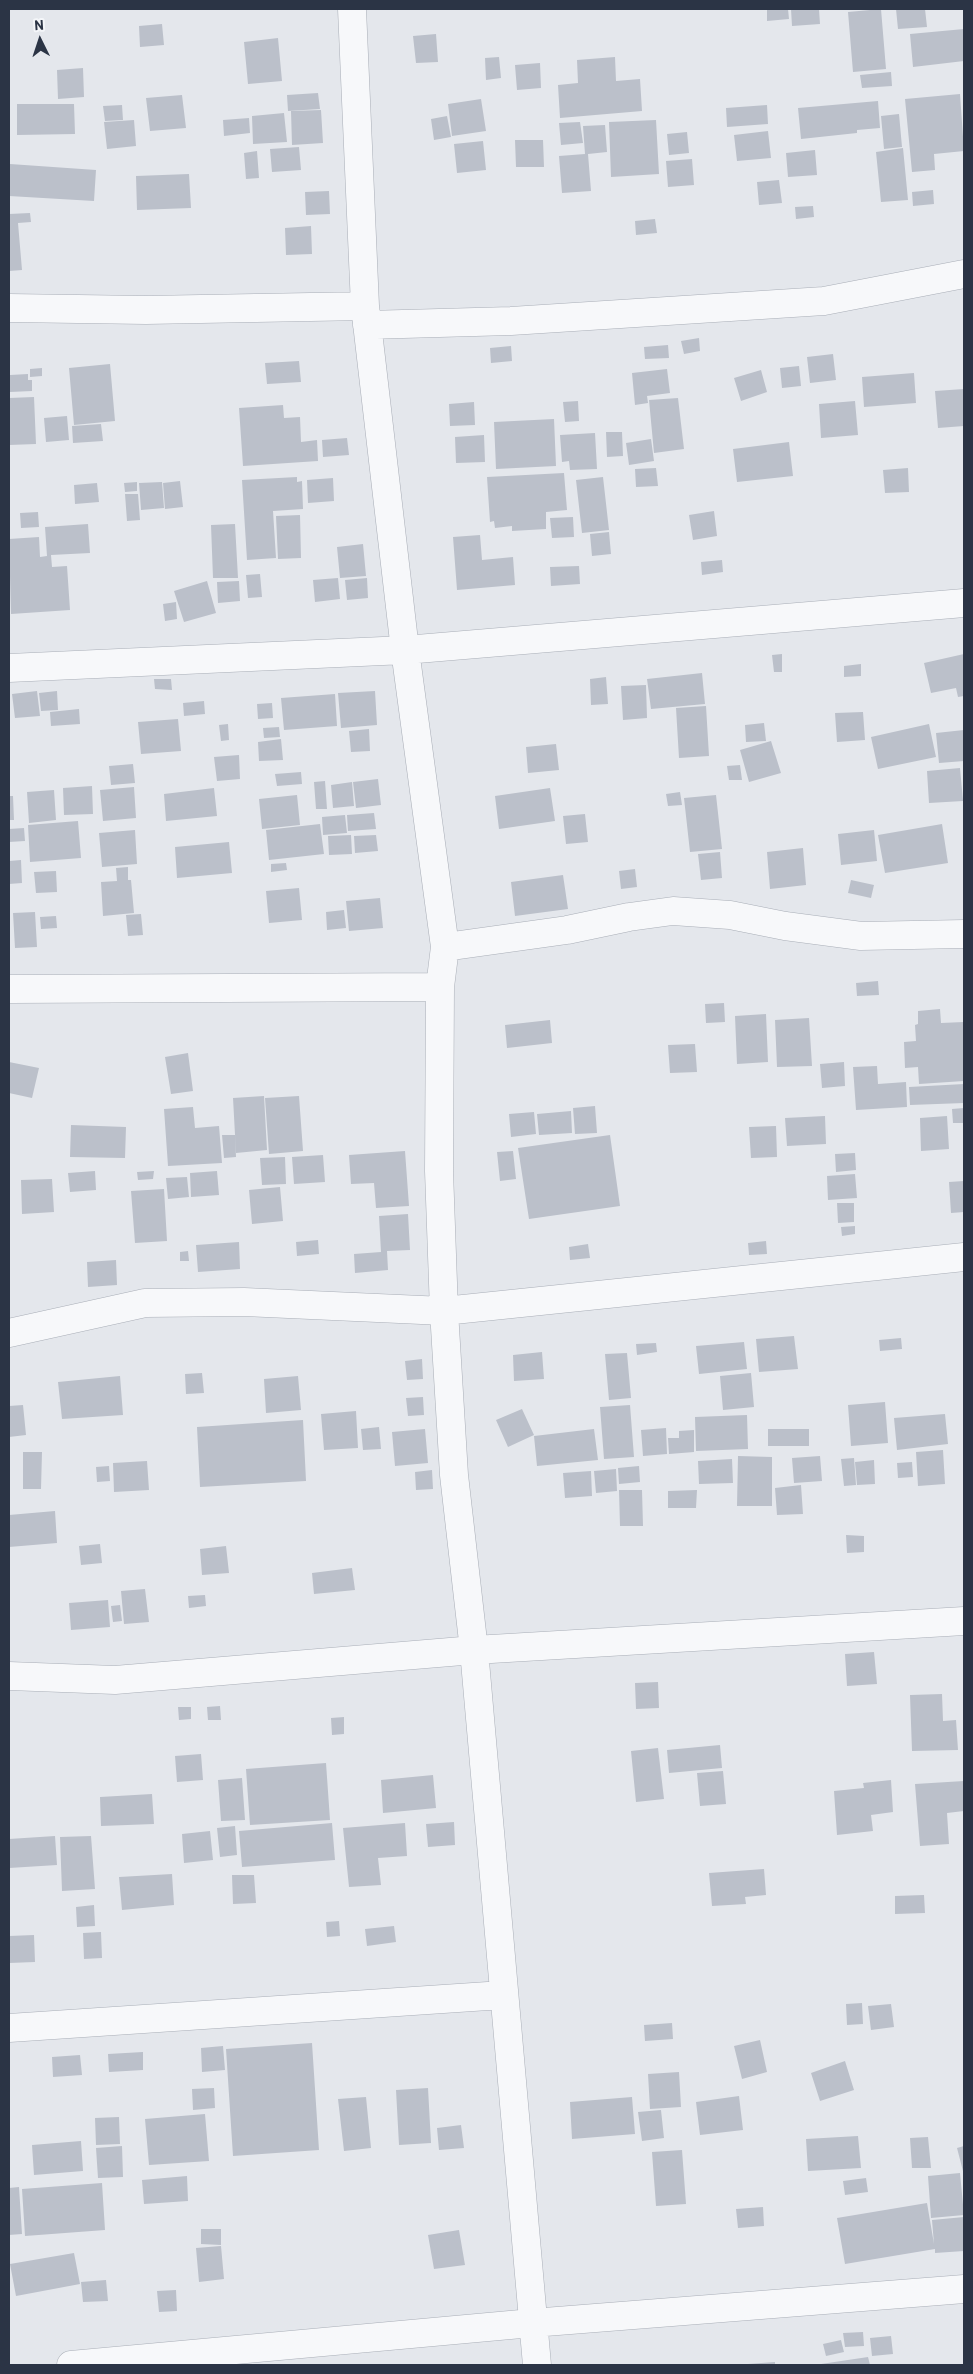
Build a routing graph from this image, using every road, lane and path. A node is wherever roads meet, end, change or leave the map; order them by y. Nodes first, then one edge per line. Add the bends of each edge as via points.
1 (352, 9) edge
2 (964, 274) edge
3 (9, 308) edge
4 (366, 316) junction
5 (964, 603) edge
6 (405, 650) junction
7 (9, 668) edge
8 (964, 934) edge
9 (445, 947) junction
10 (440, 987) junction
11 (9, 989) edge
12 (964, 1257) edge
13 (444, 1311) junction
14 (9, 1333) edge
15 (964, 1621) edge
16 (474, 1650) junction
17 (9, 1676) edge
18 (503, 1995) junction
19 (9, 2028) edge
20 (964, 2289) edge
21 (532, 2323) junction
22 (71, 2365) edge
23 (536, 2365) edge

1 - 4 street
2 - 4 street via 824,301 511,321
3 - 4 street
4 - 6 street
5 - 6 street
6 - 7 street
6 - 9 street
8 - 9 street via 861,936 730,915 673,911
9 - 10 street
10 - 11 street
10 - 13 street via 439,1171
12 - 13 street
13 - 14 street via 244,1302 144,1303
13 - 16 street via 454,1475
15 - 16 street
16 - 17 street via 115,1680
16 - 18 street
18 - 19 street
18 - 21 street
20 - 21 street
21 - 22 street
21 - 23 street

